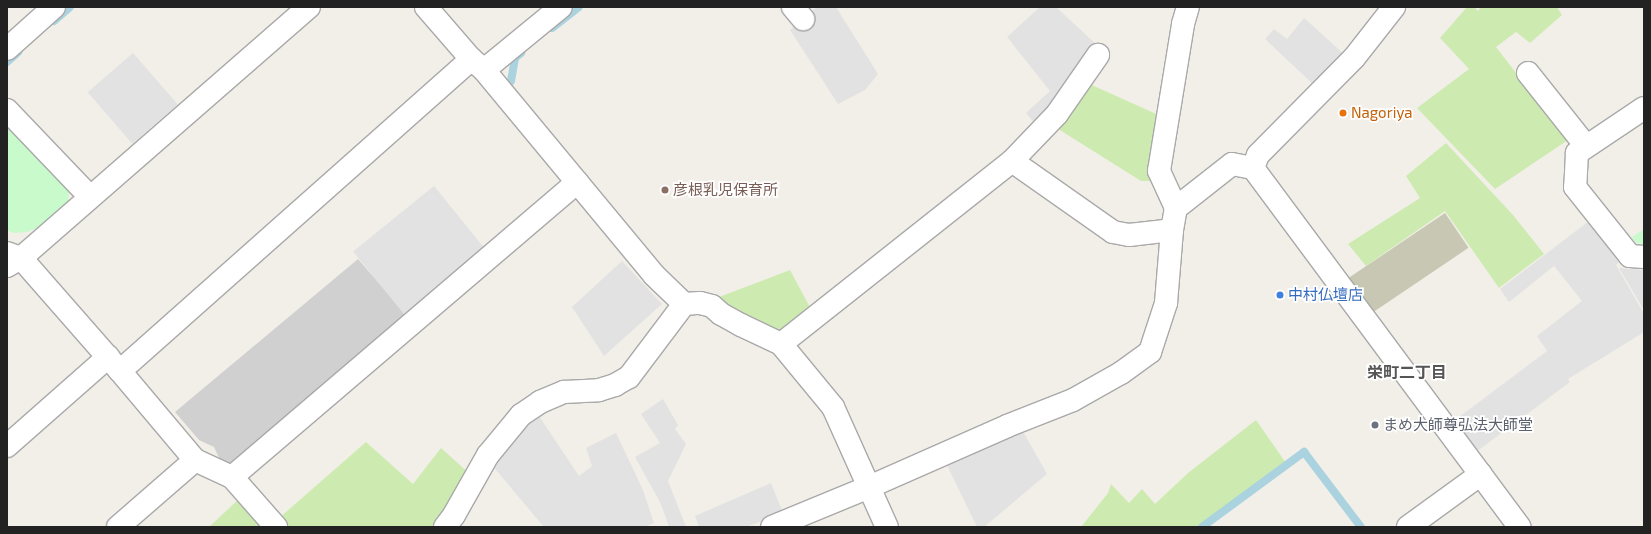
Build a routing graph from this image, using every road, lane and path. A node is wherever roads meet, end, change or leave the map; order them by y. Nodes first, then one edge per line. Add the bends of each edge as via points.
1 (54, 7) edge
2 (309, 7) edge
3 (426, 7) edge
4 (561, 7) edge
5 (1188, 7) edge
6 (1394, 7) edge
7 (7, 48) edge
8 (1098, 55) dead end
9 (478, 64) junction
10 (1528, 73) dead end
11 (1644, 108) edge
12 (7, 110) edge
13 (1586, 146) junction
14 (1012, 161) junction
15 (1253, 168) junction
16 (577, 182) junction
17 (90, 197) junction
18 (1176, 208) junction
19 (1172, 230) junction
20 (1644, 257) edge
21 (12, 259) edge
22 (684, 304) junction
23 (781, 344) junction
24 (114, 364) junction
25 (7, 446) edge
26 (195, 460) junction
27 (1481, 474) junction
28 (232, 477) junction
29 (869, 487) junction
30 (118, 527) edge
31 (276, 527) edge
32 (445, 527) edge
33 (772, 527) edge
34 (887, 527) edge
35 (1408, 527) edge
36 (1520, 527) edge

1 - 7 street
2 - 17 street via 158,130
3 - 9 street
4 - 9 street
5 - 18 street via 1159,171
6 - 15 street via 1354,58 1326,80 1258,155
8 - 14 street via 1070,91 1057,114
9 - 16 street
9 - 24 street
10 - 13 street
11 - 13 street
12 - 17 street
13 - 20 street via 1577,153 1575,187 1608,237 1630,256
14 - 19 street via 1114,232 1129,235
14 - 23 street
15 - 18 street via 1232,164
15 - 27 street via 1464,444
16 - 22 street via 636,265
16 - 28 street
17 - 21 street
18 - 19 street
19 - 29 street via 1166,303 1150,352 1121,373 1073,400
21 - 24 street
22 - 23 street via 700,303 712,306 721,314
22 - 32 street via 629,377 599,390 564,392 540,402 521,415 488,455
23 - 29 street via 833,407
24 - 25 street
24 - 26 street
26 - 28 street
26 - 30 street
27 - 35 street
27 - 36 street
28 - 31 street
29 - 33 street
29 - 34 street

